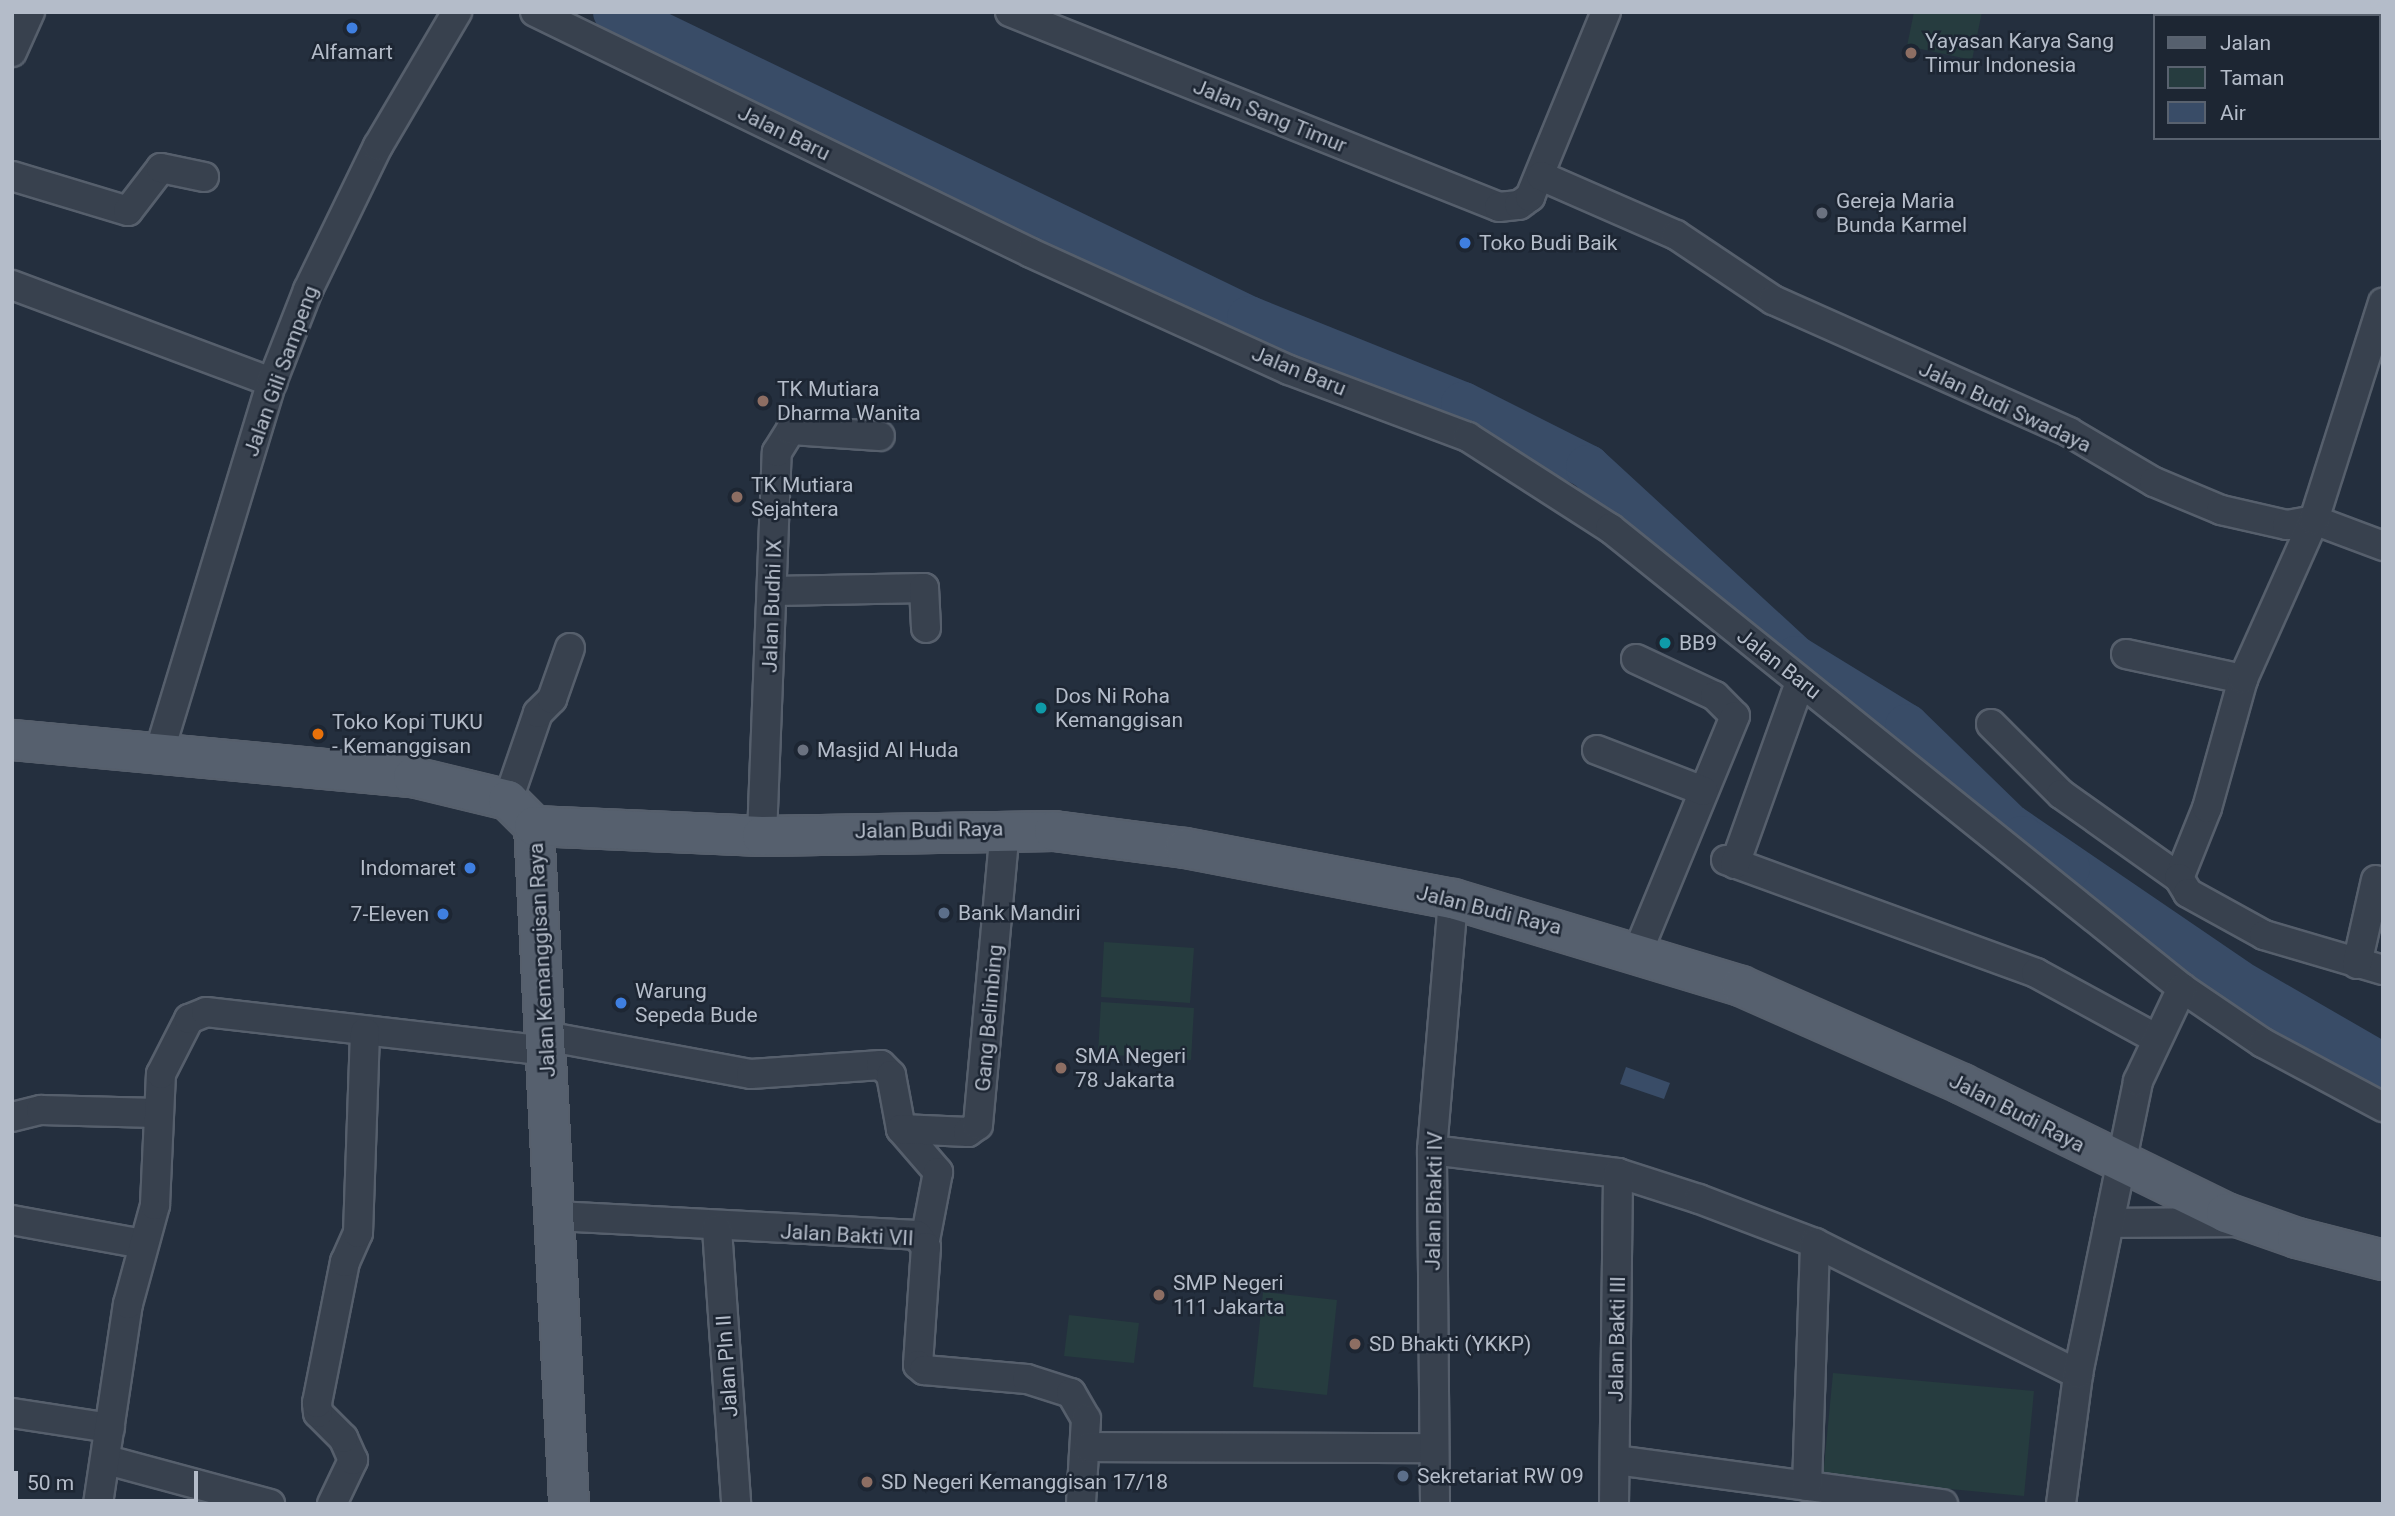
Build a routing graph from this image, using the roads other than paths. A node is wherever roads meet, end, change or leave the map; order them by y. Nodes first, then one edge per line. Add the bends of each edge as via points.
1 (30, 12) edge
2 (457, 12) edge
3 (535, 12) edge
4 (1010, 12) edge
5 (1606, 12) edge
6 (12, 52) edge
7 (12, 176) edge
8 (204, 177) dead end
9 (1535, 186) junction
10 (12, 285) edge
11 (2383, 303) edge
12 (272, 382) junction
13 (880, 436) dead end
14 (2314, 520) junction
15 (2383, 546) edge
16 (774, 591) junction
17 (926, 628) dead end
18 (570, 648) dead end
19 (2126, 654) dead end
20 (1636, 659) dead end
21 (2243, 679) junction
22 (1800, 682) junction
23 (1991, 724) dead end
24 (12, 740) edge
25 (1597, 750) dead end
26 (159, 753) junction
27 (1703, 791) junction
28 (521, 813) junction
29 (1006, 829) junction
30 (762, 835) junction
31 (2179, 878) junction
32 (2376, 880) dead end
33 (1453, 899) junction
34 (1638, 951) junction
35 (2370, 967) edge
36 (2182, 988) junction
37 (365, 1032) junction
38 (2155, 1038) junction
39 (546, 1044) junction
40 (2383, 1107) edge
41 (157, 1113) junction
42 (12, 1116) edge
43 (901, 1129) junction
44 (1432, 1150) junction
45 (2120, 1166) junction
46 (1618, 1173) junction
47 (568, 1217) junction
48 (12, 1220) edge
49 (2109, 1223) junction
50 (2252, 1223) junction
51 (717, 1228) junction
52 (925, 1240) junction
53 (1815, 1243) junction
54 (143, 1244) junction
55 (2383, 1259) edge
56 (2078, 1374) junction
57 (12, 1413) edge
58 (110, 1428) junction
59 (1087, 1447) junction
60 (1433, 1448) junction
61 (107, 1460) junction
62 (1616, 1460) junction
63 (1807, 1486) junction
64 (98, 1504) edge
65 (270, 1504) edge
66 (332, 1504) edge
67 (569, 1504) edge
68 (736, 1504) edge
69 (1081, 1504) edge
70 (1435, 1504) edge
71 (1614, 1504) edge
72 (1943, 1504) edge
73 (2061, 1504) edge

1 - 6 street
2 - 12 street, Jalan Gili Sampeng via 378,146 309,290
3 - 22 street, Jalan Baru via 1031,253 1289,370 1468,437 1610,528
4 - 9 street, Jalan Sang Timur via 1499,207 1518,205
5 - 9 street
7 - 8 street via 128,211 161,167
9 - 14 street, Jalan Budi Swadaya via 1676,235 1773,300 2068,432 2154,482 2221,510 2287,526
10 - 12 street
11 - 14 street
12 - 26 street, Jalan Gili Sampeng
13 - 16 street, Jalan Budhi IX via 791,430 784,436 777,452
14 - 15 street
14 - 21 street
16 - 17 street via 924,588
16 - 30 street, Jalan Budhi IX
18 - 28 street via 552,699 538,713
19 - 21 street
20 - 27 street via 1715,696 1735,716
21 - 31 street via 2207,808
22 - 36 street, Jalan Baru
22 - 38 street via 1730,862 2036,972
23 - 31 street via 2061,794
24 - 26 main road
25 - 27 street
26 - 28 main road via 324,765 454,785
27 - 34 street
28 - 30 main road, Jalan Budi Raya
28 - 39 main road, Jalan Kemanggisan Raya
29 - 30 main road, Jalan Budi Raya
29 - 33 main road, Jalan Budi Raya via 1185,848
29 - 43 street, Gang Belimbing via 978,1125 968,1132
31 - 35 street via 2188,893 2264,935
32 - 35 street
33 - 34 main road, Jalan Budi Raya
33 - 44 street, Jalan Bhakti IV
34 - 45 main road, Jalan Budi Raya via 1741,986 1901,1056
36 - 38 street
36 - 40 street, Jalan Baru via 2263,1043
37 - 39 street
37 - 41 street via 195,1014 179,1031 162,1074
37 - 66 street via 358,1233 345,1262 317,1403 318,1413 343,1438 353,1460
38 - 45 street via 2138,1081
39 - 43 street via 751,1074 881,1065 891,1075
39 - 47 main road, Jalan Kemanggisan Raya
41 - 42 street via 41,1110
41 - 54 street via 155,1205
43 - 52 street via 938,1172
44 - 46 street
44 - 60 street, Jalan Bhakti IV
45 - 49 street
45 - 50 main road, Jalan Budi Raya
46 - 53 street
46 - 62 street, Jalan Bakti III
47 - 51 street, Jalan Bakti VII
47 - 67 main road, Jalan Kemanggisan Raya
48 - 54 street
49 - 50 street
49 - 56 street
50 - 55 main road, Jalan Budi Raya
51 - 52 street, Jalan Bakti VII via 917,1235
51 - 68 street, Jalan Pln II
52 - 59 street, Jalan Bakti VII via 918,1365 924,1370 1057,1385 1081,1404
53 - 56 street
53 - 63 street
54 - 58 street
56 - 73 street
57 - 58 street
58 - 61 street
59 - 60 street
59 - 69 street, Jalan Bakti VII
60 - 70 street, Jalan Bhakti IV
61 - 64 street
61 - 65 street
62 - 63 street
62 - 71 street, Jalan Bakti III
63 - 72 street

